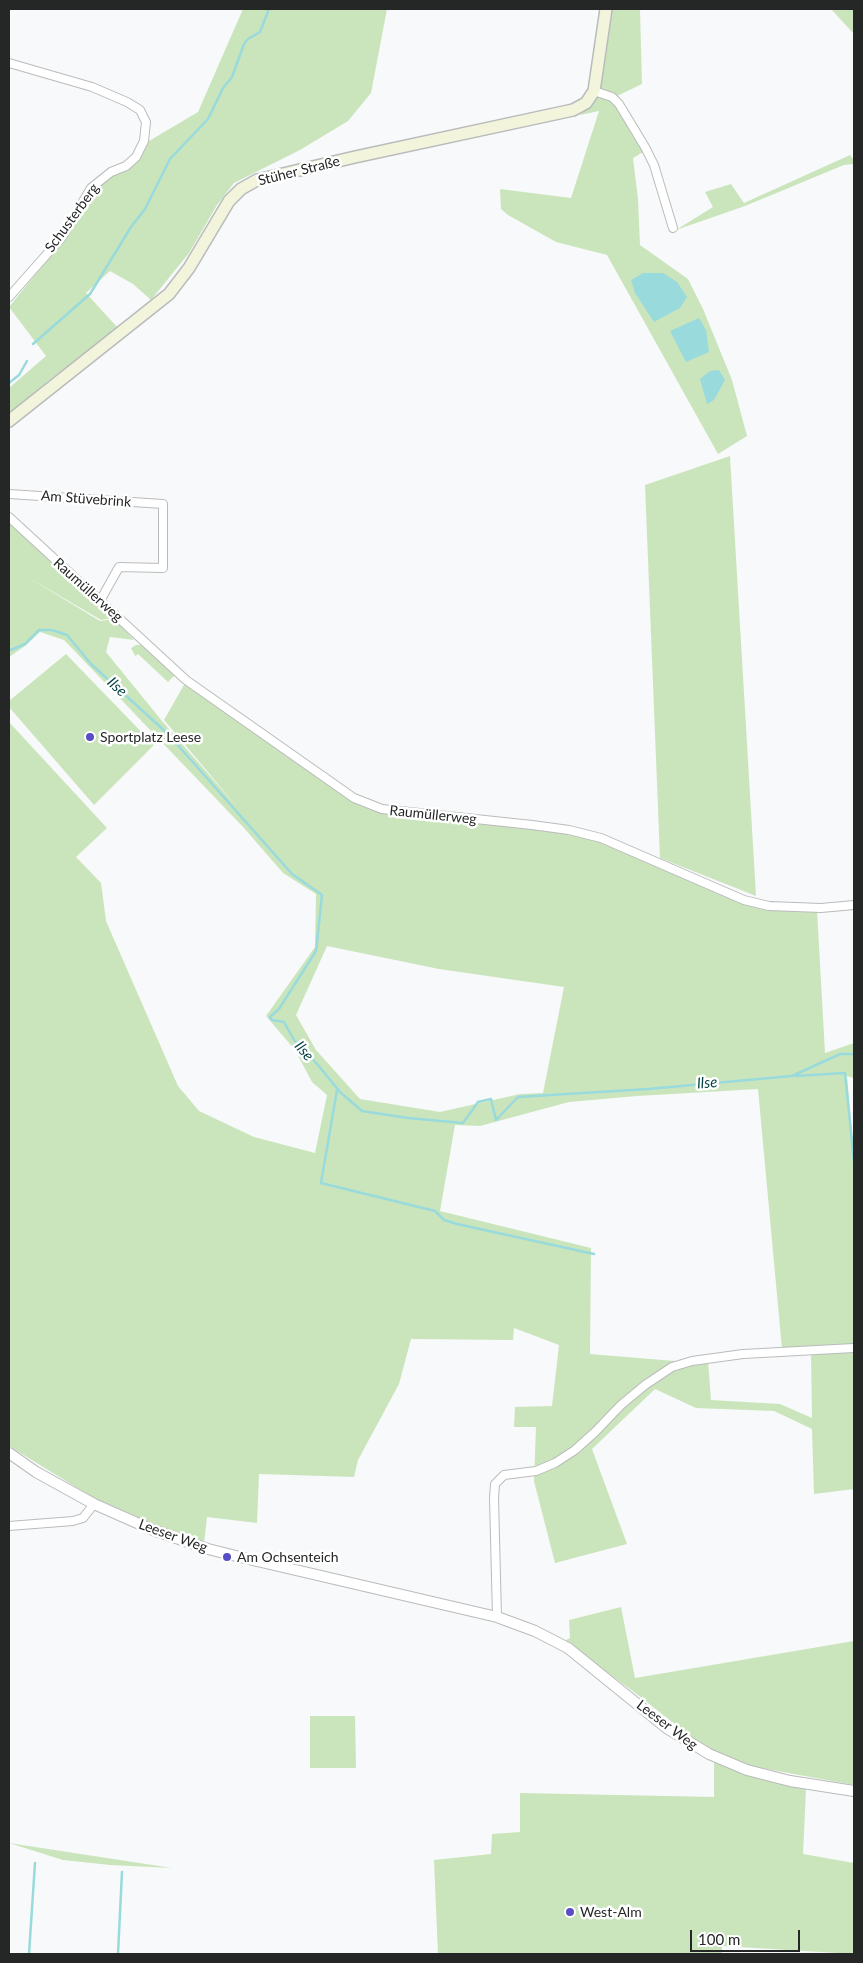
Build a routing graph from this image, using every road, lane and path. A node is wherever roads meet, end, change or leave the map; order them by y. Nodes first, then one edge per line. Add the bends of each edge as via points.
1 (606, 9) edge
2 (9, 63) edge
3 (594, 91) junction
4 (673, 228) dead end
5 (9, 297) edge
6 (9, 421) edge
7 (9, 494) edge
8 (9, 517) edge
9 (100, 600) junction
10 (854, 904) edge
11 (854, 1348) edge
12 (9, 1453) edge
13 (94, 1504) junction
14 (9, 1526) edge
15 (497, 1617) junction
16 (854, 1791) edge

1 - 3 main road
2 - 5 street, Schusterberg via 92,87 127,102 140,110 146,122 144,140 136,157 91,188 62,236
3 - 4 street via 612,96 645,147 654,165
3 - 6 main road, Stüher Straße via 586,103 574,110 257,180 241,189 169,294
7 - 9 street, Am Stüvebrink via 164,504 163,568 119,568
8 - 9 street, Raumüllerweg
9 - 10 street, Raumüllerweg via 186,680 354,798 382,809 570,830 601,838 744,900 769,906 821,908
11 - 15 street via 743,1354 672,1367 645,1385 575,1450 555,1463 536,1471 504,1475 495,1484
12 - 13 street, Leeser Weg
13 - 14 street via 82,1518 73,1521
13 - 15 street, Leeser Weg via 153,1530 208,1549
15 - 16 street, Leeser Weg via 568,1648 668,1729 709,1754 747,1770 790,1781

